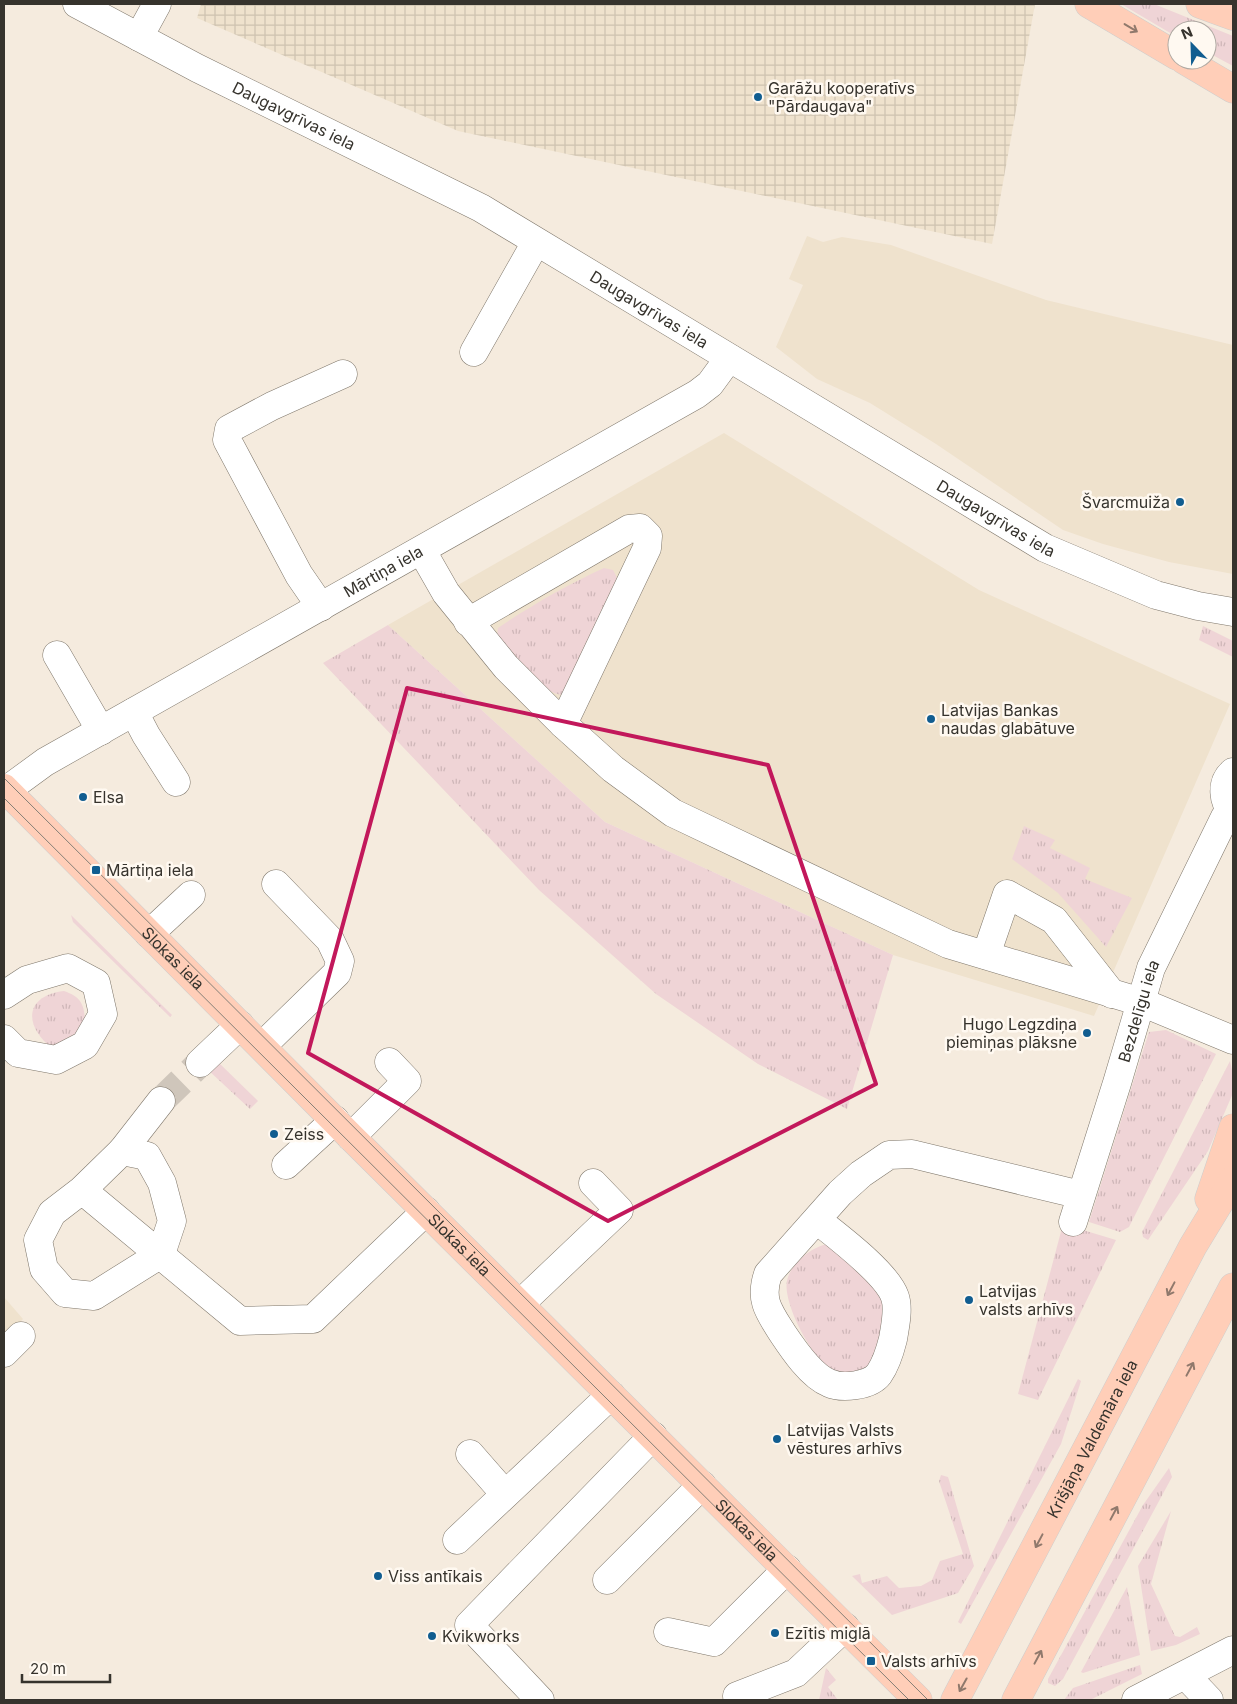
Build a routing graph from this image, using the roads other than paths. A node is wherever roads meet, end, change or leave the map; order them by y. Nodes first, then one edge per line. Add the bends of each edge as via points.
1 (77, 4) edge
2 (157, 4) edge
3 (1089, 4) edge
4 (1200, 4) edge
5 (1225, 4) edge
6 (1233, 14) edge
7 (139, 37) junction
8 (1167, 50) edge
9 (1201, 70) edge
10 (1233, 89) edge
11 (536, 242) junction
12 (474, 352) dead end
13 (729, 358) junction
14 (343, 374) dead end
15 (422, 551) junction
16 (321, 607) junction
17 (1229, 613) edge
18 (468, 622) junction
19 (57, 655) dead end
20 (134, 712) junction
21 (563, 724) junction
22 (101, 730) junction
23 (1233, 772) edge
24 (176, 782) dead end
25 (4, 790) edge
26 (1232, 813) edge
27 (276, 884) dead end
28 (191, 895) dead end
29 (149, 934) junction
30 (986, 955) junction
31 (1112, 994) junction
32 (4, 995) edge
33 (1141, 1002) junction
34 (240, 1025) junction
35 (4, 1039) edge
36 (1233, 1040) edge
37 (262, 1046) junction
38 (388, 1062) dead end
39 (200, 1063) tunnel mouth
40 (161, 1101) tunnel mouth
41 (1233, 1128) edge
42 (343, 1129) junction
43 (122, 1151) junction
44 (286, 1165) dead end
45 (1233, 1180) edge
46 (593, 1183) dead end
47 (82, 1190) junction
48 (1081, 1195) junction
49 (426, 1211) junction
50 (817, 1220) junction
51 (1073, 1222) dead end
52 (1193, 1246) junction
53 (161, 1254) junction
54 (1233, 1287) edge
55 (520, 1304) junction
56 (611, 1395) junction
57 (653, 1436) junction
58 (470, 1454) dead end
59 (702, 1485) junction
60 (505, 1494) junction
61 (457, 1540) dead end
62 (787, 1568) junction
63 (607, 1580) dead end
64 (845, 1627) junction
65 (668, 1632) dead end
66 (1233, 1650) edge
67 (1195, 1687) edge
68 (737, 1696) dead end
69 (540, 1700) edge
70 (918, 1700) edge
71 (955, 1700) edge
72 (1016, 1700) edge
73 (1136, 1700) edge

1 - 7 street, Daugavgrīvas iela
2 - 7 street
3 -> 8 main road
4 - 6 main road
5 - 6 main road
7 - 11 street, Daugavgrīvas iela via 481,208
9 - 10 main road
11 - 12 street
11 - 13 street, Daugavgrīvas iela
13 - 15 street, Mārtiņa iela via 710,384 697,394
13 - 17 street, Daugavgrīvas iela via 1045,548 1156,595
14 - 16 street via 229,429 227,440 294,567
15 - 16 street, Mārtiņa iela
15 - 18 street via 446,593
16 - 20 street, Mārtiņa iela
18 - 21 street via 506,667
18 - 21 street via 629,529 640,528 648,536 647,548
19 - 22 street
20 - 22 street, Mārtiņa iela
20 - 24 street
21 - 30 street via 613,769 673,813 948,944
22 - 25 street, Mārtiņa iela
23 - 26 street, Bezdelīgu iela via 1224,790 1224,798
25 - 29 main road, Slokas iela
26 - 33 street, Bezdelīgu iela via 1225,817 1151,968
27 - 37 street via 330,940 340,961 337,973
28 - 29 street
29 - 34 main road, Slokas iela
30 - 31 street
30 - 31 street via 1008,894 1054,920
31 - 33 street
32 - 35 street via 27,980 68,968 96,983 103,1014 85,1045 56,1060 18,1053
33 - 36 street
33 - 48 street, Bezdelīgu iela
34 - 37 main road, Slokas iela
34 - 39 street
37 - 42 main road, Slokas iela
38 - 42 street via 408,1081
40 - 43 street
41 - 52 main road
42 - 44 street
42 - 49 main road, Slokas iela
43 - 47 street
43 - 53 street via 147,1156 162,1183 172,1221
45 - 52 main road, Krišjāņa Valdemāra iela
46 - 55 street via 619,1210
47 - 53 street
47 - 53 street via 52,1213 38,1240 44,1269 65,1293 94,1296
48 - 50 street via 912,1154 889,1155 854,1180
48 - 51 street, Bezdelīgu iela
49 - 53 street via 313,1319 240,1321
49 - 55 main road, Slokas iela
50 - 50 street via 768,1274 763,1290 766,1303 806,1366 829,1383 854,1387 878,1376 890,1353 896,1323 895,1297 877,1272
52 -> 71 main road, Krišjāņa Valdemāra iela
72 -> 54 main road
55 - 56 main road, Slokas iela
56 - 57 main road, Slokas iela
56 - 60 street
57 - 59 main road, Slokas iela
57 - 69 street via 470,1625
58 - 60 street
59 - 62 main road, Slokas iela
59 - 63 street
60 - 61 street
62 - 64 main road, Slokas iela
62 - 65 street via 714,1642
64 - 68 street via 796,1673
64 - 70 main road, Slokas iela
66 - 67 street
67 - 73 street

